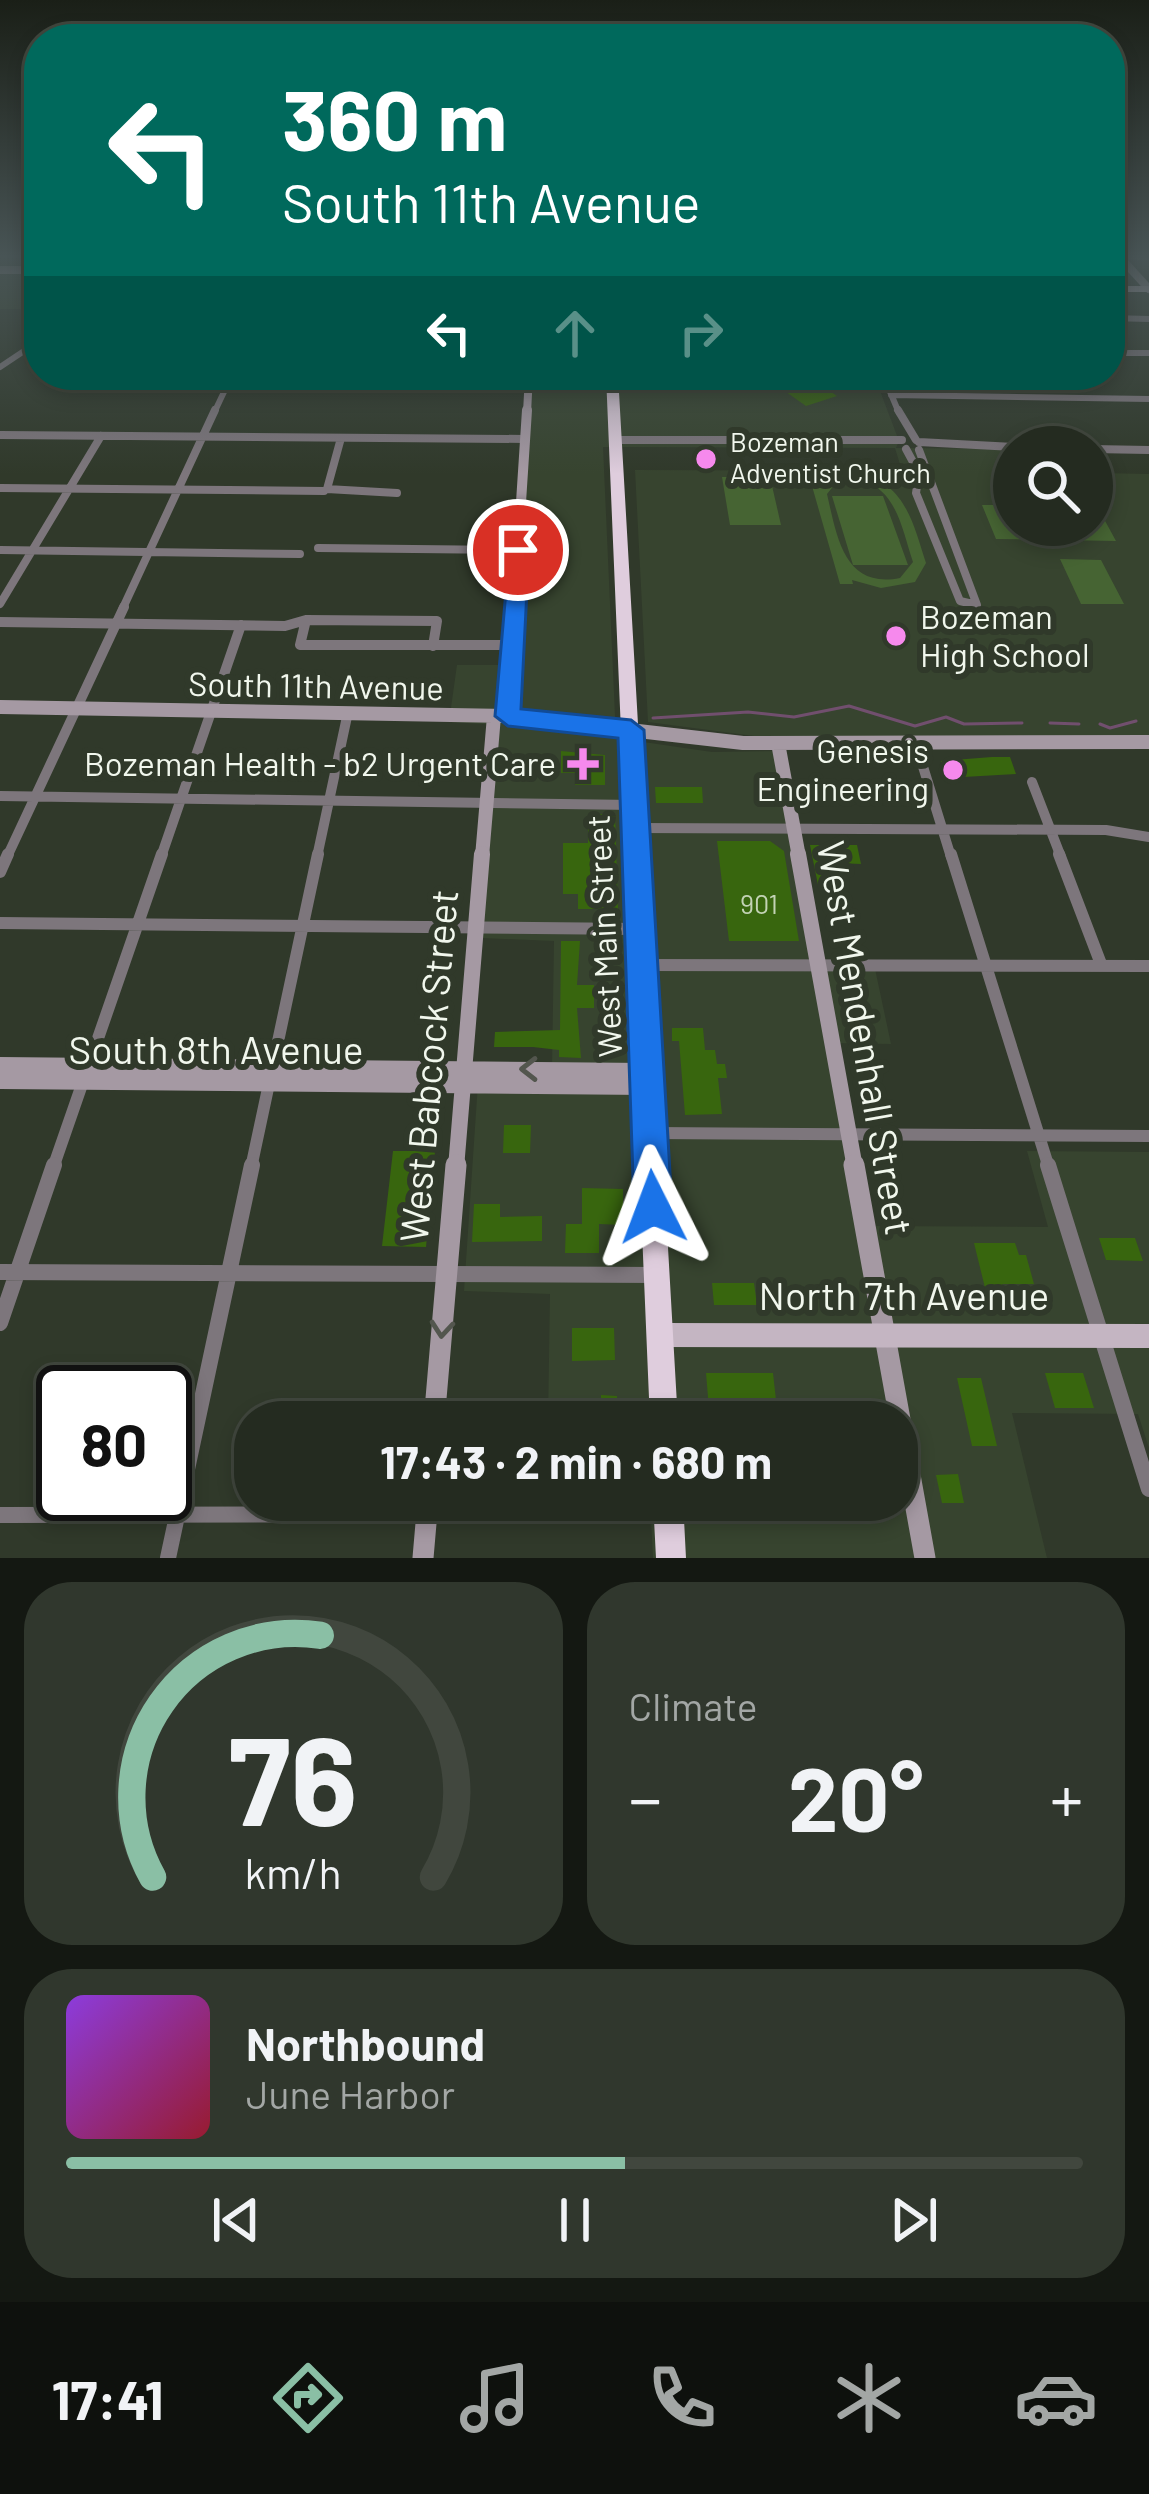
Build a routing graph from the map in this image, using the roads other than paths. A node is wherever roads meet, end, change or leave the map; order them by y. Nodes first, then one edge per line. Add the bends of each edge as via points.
1 (225, 390) edge
2 (528, 390) edge
3 (613, 390) edge
4 (889, 390) edge
5 (891, 395) junction
6 (1149, 399) edge
7 (904, 427) junction
8 (0, 435) edge
9 (101, 436) junction
10 (203, 437) junction
11 (341, 438) junction
12 (525, 440) junction
13 (616, 440) junction
14 (903, 444) junction
15 (919, 445) junction
16 (993, 447) edge
17 (1113, 449) edge
18 (1149, 450) edge
19 (0, 488) edge
20 (69, 488) junction
21 (178, 490) junction
22 (323, 490) dead end
23 (398, 494) dead end
24 (318, 548) dead end
25 (0, 550) edge
26 (32, 550) junction
27 (518, 550) junction
28 (149, 552) junction
29 (301, 554) dead end
30 (0, 604) edge
31 (306, 620) junction
32 (372, 620) junction
33 (0, 622) edge
34 (116, 624) junction
35 (241, 625) junction
36 (366, 645) junction
37 (512, 645) junction
38 (433, 646) junction
39 (0, 707) edge
40 (76, 708) junction
41 (212, 710) junction
42 (348, 712) junction
43 (501, 716) junction
44 (631, 730) junction
45 (1149, 742) edge
46 (778, 743) junction
47 (916, 744) junction
48 (1032, 782) dead end
49 (0, 796) edge
50 (35, 796) junction
51 (182, 797) junction
52 (329, 798) junction
53 (487, 801) junction
54 (634, 805) junction
55 (635, 828) junction
56 (793, 828) junction
57 (942, 829) junction
58 (1050, 829) junction
59 (1149, 838) edge
60 (0, 872) edge
61 (0, 923) edge
62 (137, 925) junction
63 (302, 926) junction
64 (476, 929) junction
65 (640, 929) junction
66 (641, 964) junction
67 (818, 964) junction
68 (1101, 964) junction
69 (984, 965) junction
70 (1149, 966) edge
71 (0, 1065) edge
72 (86, 1074) junction
73 (271, 1075) junction
74 (464, 1078) junction
75 (647, 1079) junction
76 (0, 1082) edge
77 (649, 1133) junction
78 (850, 1135) junction
79 (1037, 1135) junction
80 (1149, 1136) edge
81 (9, 1272) edge
82 (228, 1273) junction
83 (447, 1274) junction
84 (657, 1276) junction
85 (0, 1322) edge
86 (660, 1334) junction
87 (885, 1334) junction
88 (1102, 1335) junction
89 (1149, 1336) edge
90 (436, 1401) edge
91 (663, 1401) edge
92 (192, 1444) edge
93 (1149, 1489) edge
94 (234, 1513) edge
95 (0, 1515) edge
96 (36, 1515) edge
97 (192, 1515) edge
98 (176, 1521) edge
99 (426, 1521) edge
100 (669, 1521) edge
101 (168, 1558) edge
102 (423, 1558) edge
103 (671, 1558) edge
104 (925, 1558) edge

1 - 10 street
2 - 12 street, West Babcock Street
3 - 13 highway, West Main Street
4 - 5 street
5 - 6 street
5 - 7 street
7 - 14 street
7 - 15 street
8 - 9 street
9 - 10 street
9 - 20 street
10 - 11 street
10 - 21 street
11 - 12 street
11 - 23 street via 327,489
12 - 27 street, West Babcock Street
13 - 14 street
13 - 44 highway, West Main Street
14 - 15 street
14 - 15 street via 960,601 977,605
15 - 16 street
17 - 18 street
19 - 20 street
20 - 21 street
20 - 26 street
21 - 22 street
21 - 28 street
24 - 27 street
25 - 26 street
26 - 28 street
26 - 30 street
27 - 37 street, West Babcock Street
28 - 29 street
28 - 34 street
31 - 32 street
31 - 35 street
31 - 36 street via 299,645
32 - 36 street
32 - 38 street via 437,621
33 - 34 street
34 - 35 street
34 - 40 street
35 - 41 street
36 - 38 street
37 - 38 street
37 - 43 street, West Babcock Street
39 - 40 street, South 11th Avenue
40 - 41 street, South 11th Avenue
40 - 50 street
41 - 42 street, South 11th Avenue
41 - 51 street
42 - 43 street, South 11th Avenue
42 - 52 street
43 - 44 street, South 11th Avenue
43 - 53 street, West Babcock Street
44 - 46 street, South 11th Avenue
44 - 54 highway, West Main Street
45 - 47 street, South 11th Avenue
46 - 47 street, South 11th Avenue
46 - 56 street, West Mendenhall Street
47 - 57 street
48 - 58 street
49 - 50 street
50 - 51 street
50 - 60 street
51 - 52 street
51 - 62 street
52 - 53 street
52 - 63 street
53 - 54 street
53 - 64 street, West Babcock Street
54 - 55 highway, West Main Street
55 - 56 street
55 - 65 highway, West Main Street
56 - 57 street
56 - 67 street, West Mendenhall Street
57 - 58 street
57 - 69 street
58 - 59 street
58 - 68 street
61 - 62 street
62 - 63 street
62 - 72 street
63 - 64 street
63 - 73 street
64 - 65 street
64 - 74 street, West Babcock Street
65 - 66 highway, West Main Street
66 - 67 street
66 - 75 highway, West Main Street
67 - 69 street
67 - 78 street, West Mendenhall Street
68 - 69 street
68 - 70 street
69 - 79 street
71 - 72 street, South 8th Avenue
72 - 73 street, South 8th Avenue
72 - 76 street, South 8th Avenue
72 - 81 street
73 - 74 street, South 8th Avenue
73 - 82 street
74 - 75 street, South 8th Avenue
74 - 83 street, West Babcock Street
75 - 77 highway, West Main Street
77 - 78 street
77 - 84 highway, West Main Street
78 - 79 street
78 - 87 street, West Mendenhall Street
79 - 80 street
79 - 88 street
81 - 82 street
81 - 85 street
82 - 83 street
82 - 92 street
83 - 84 street
83 -> 90 street, West Babcock Street
84 - 86 highway, West Main Street
86 - 87 main road, North 7th Avenue
86 - 91 highway, West Main Street
87 - 88 main road, North 7th Avenue
87 - 104 street, West Mendenhall Street
88 - 89 main road, North 7th Avenue
88 - 93 street
94 - 97 street
95 - 96 street
98 - 101 street
99 - 102 street
100 - 103 highway

